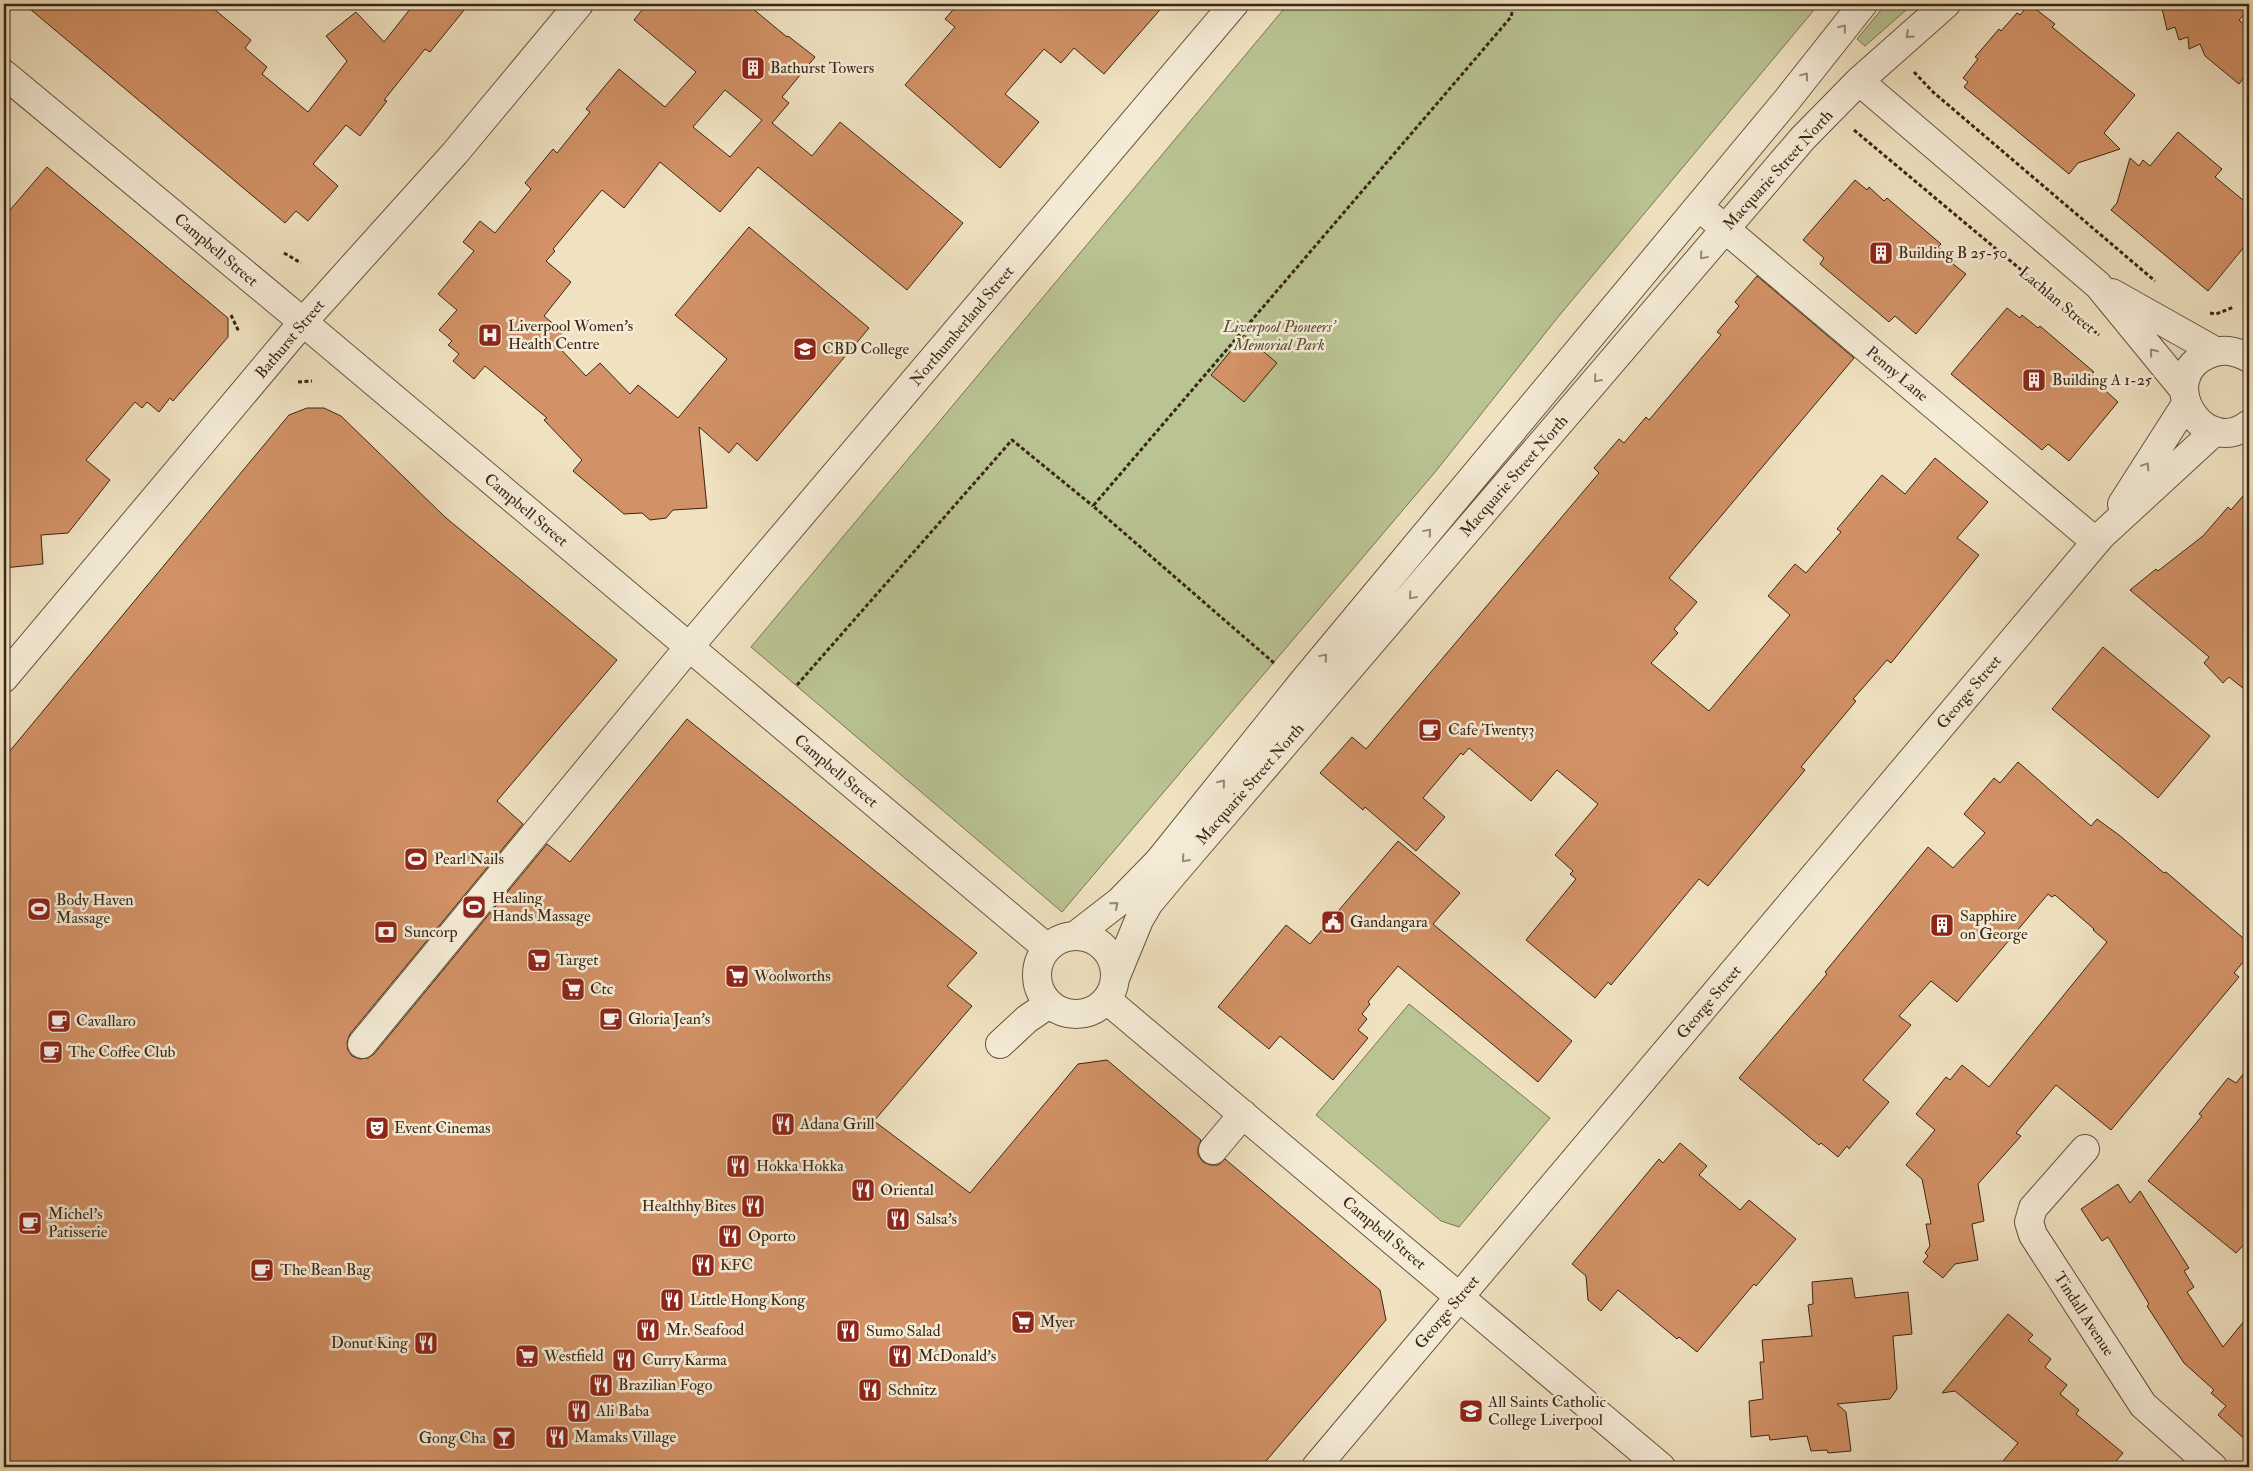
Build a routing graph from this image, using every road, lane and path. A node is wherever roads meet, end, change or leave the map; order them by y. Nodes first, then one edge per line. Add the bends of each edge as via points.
1 (580, 4) edge
2 (1234, 4) edge
3 (1514, 4) edge
4 (1863, 4) edge
5 (1946, 4) edge
6 (1914, 72) dead end
7 (4, 74) edge
8 (1859, 81) junction
9 (1854, 130) dead end
10 (1698, 207) junction
11 (1725, 229) junction
12 (284, 253) dead end
13 (301, 263) dead end
14 (2098, 285) junction
15 (2160, 286) dead end
16 (2234, 307) dead end
17 (2207, 313) dead end
18 (231, 315) dead end
19 (303, 322) junction
20 (239, 332) dead end
21 (2249, 333) edge
22 (2104, 340) dead end
23 (2231, 353) edge
24 (312, 381) dead end
25 (298, 382) dead end
26 (2185, 397) junction
27 (2237, 432) edge
28 (1093, 506) junction
29 (2098, 539) junction
30 (689, 647) junction
31 (1274, 664) dead end
32 (8, 666) edge
33 (797, 685) dead end
34 (1076, 935) junction
35 (1046, 948) junction
36 (1111, 988) junction
37 (1049, 1004) junction
38 (362, 1044) dead end
39 (1000, 1044) dead end
40 (1243, 1114) junction
41 (2085, 1148) dead end
42 (1213, 1150) dead end
43 (1460, 1297) junction
44 (1316, 1467) edge
45 (1661, 1467) edge
46 (2213, 1467) edge

1 - 19 street, Bathurst Street via 455,153
2 - 30 street, Northumberland Street
3 - 28 path via 1511,17
10 -> 4 street, Macquarie Street North
5 -> 8 street, Macquarie Street North
6 - 15 path via 1933,92
7 - 19 street, Campbell Street
8 - 11 street, Macquarie Street North via 1803,138
8 - 14 street, Lachlan Street
9 - 22 path, Lachlan Street
10 - 11 street, Penny Lane
34 -> 10 street, Macquarie Street North via 1120,901 1159,860
11 - 29 street, Penny Lane
11 -> 36 street, Macquarie Street North via 1174,872 1139,920
12 - 13 path
14 - 23 street, Lachlan Street
26 -> 14 street, Lachlan Street
16 - 17 path via 2216,314
18 - 20 path
19 - 30 street, Campbell Street
19 - 32 street, Bathurst Street
21 - 23 street
23 - 26 street, George Street via 2203,356 2193,365 2186,377
24 - 25 path
26 - 27 street, Lachlan Street via 2192,416 2202,425
29 -> 26 street, George Street
27 - 29 street, George Street
28 - 31 path
28 - 33 path via 1012,440
29 - 43 street, George Street
30 - 35 street, Campbell Street
30 - 38 street, Northumberland Street
34 - 35 street via 1065,936
34 - 36 street via 1089,937 1109,952 1114,964
35 - 37 street via 1038,964 1037,982
36 - 37 street via 1097,1008 1079,1014 1060,1011
36 - 40 street, Campbell Street
37 - 39 street via 1027,1018
40 - 42 street
40 - 43 street, Campbell Street
41 - 46 street, Tindall Avenue via 2033,1208 2029,1222 2033,1235 2143,1405
43 - 44 street, George Street
43 - 45 street, Campbell Street

